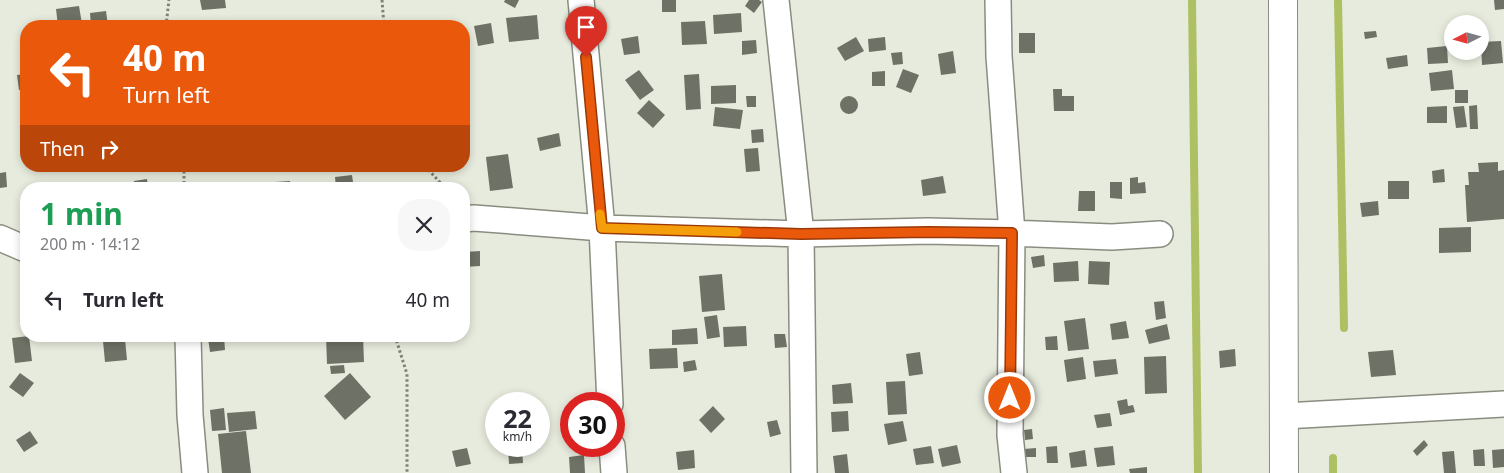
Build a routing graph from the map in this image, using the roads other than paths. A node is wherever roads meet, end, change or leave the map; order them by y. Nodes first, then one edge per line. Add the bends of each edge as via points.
1 (580, 0) edge
2 (776, 0) edge
3 (998, 0) edge
4 (1283, 0) edge
5 (470, 218) edge
6 (602, 228) junction
7 (1012, 233) junction
8 (801, 234) junction
9 (1160, 234) dead end
10 (0, 238) edge
11 (20, 246) edge
12 (188, 342) edge
13 (609, 392) edge
14 (1504, 404) edge
15 (1284, 416) junction
16 (613, 457) edge
17 (195, 473) edge
18 (614, 473) edge
19 (804, 473) edge
20 (1014, 473) edge
21 (1284, 473) edge

1 - 6 street
2 - 8 street
3 - 7 street
4 - 15 street
5 - 6 street
6 - 8 street
6 - 13 street
7 - 8 street
7 - 9 street via 1112,237
7 - 20 street via 1010,435
8 - 19 street
10 - 11 street
12 - 17 street
14 - 15 street
15 - 21 street
16 - 18 street

